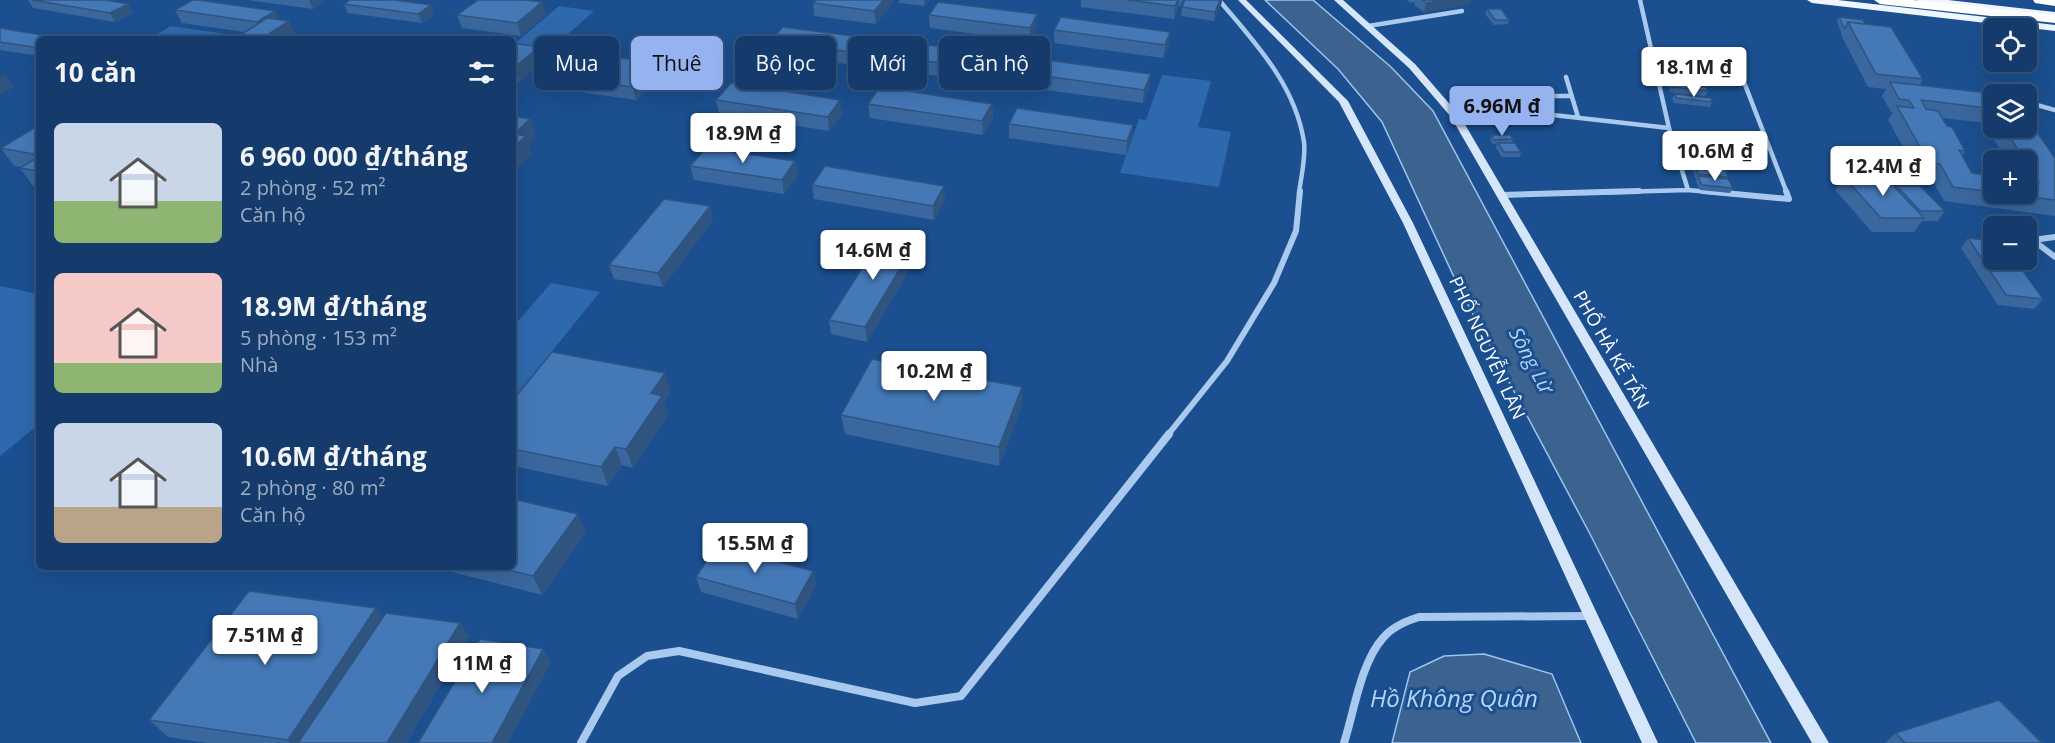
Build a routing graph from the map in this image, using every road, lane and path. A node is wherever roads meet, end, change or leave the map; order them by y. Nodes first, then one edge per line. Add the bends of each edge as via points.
1 (1218, 0) edge
2 (1242, 0) edge
3 (1338, 0) edge
4 (1640, 0) edge
5 (1812, 0) edge
6 (1880, 0) edge
7 (1921, 0) edge
8 (1955, 0) edge
9 (2039, 0) edge
10 (2055, 2) edge
11 (1462, 11) dead end
12 (2055, 13) edge
13 (2055, 19) edge
14 (1368, 26) junction
15 (2055, 28) edge
16 (1653, 53) junction
17 (1566, 77) dead end
18 (1509, 96) dead end
19 (1571, 96) junction
20 (2037, 105) edge
21 (2055, 110) edge
22 (1455, 116) junction
23 (1578, 117) junction
24 (1669, 128) junction
25 (1688, 190) junction
26 (1502, 195) junction
27 (2055, 237) edge
28 (2055, 257) edge
29 (1590, 616) junction
30 (581, 743) edge
31 (1344, 743) edge
32 (1650, 743) edge
33 (1821, 743) edge

1 - 30 street via 1276,69 1290,95 1304,143 1293,241 1274,283 1227,361 961,696 915,703 680,651 647,656 618,676
2 - 29 street, PHỐ NGUYỄN LÂN via 1343,101 1408,223
3 - 14 street, PHỐ HÀ KẾ TẤN
4 - 16 street
5 - 15 main road
6 - 13 highway
7 - 12 main road
8 - 12 highway
9 - 10 highway
11 - 14 street
14 - 22 street, PHỐ HÀ KẾ TẤN via 1425,78
16 - 24 street
16 - 25 street via 1737,64 1789,199
17 - 19 street
18 - 19 street
19 - 23 street
20 - 21 street
22 - 23 street
22 - 26 street, PHỐ HÀ KẾ TẤN
23 - 24 street
24 - 25 street
25 - 26 street
26 - 33 street, PHỐ HÀ KẾ TẤN
27 - 28 street via 2032,240
29 - 31 street via 1419,617 1403,622 1382,638 1368,666
29 - 32 street, PHỐ NGUYỄN LÂN

